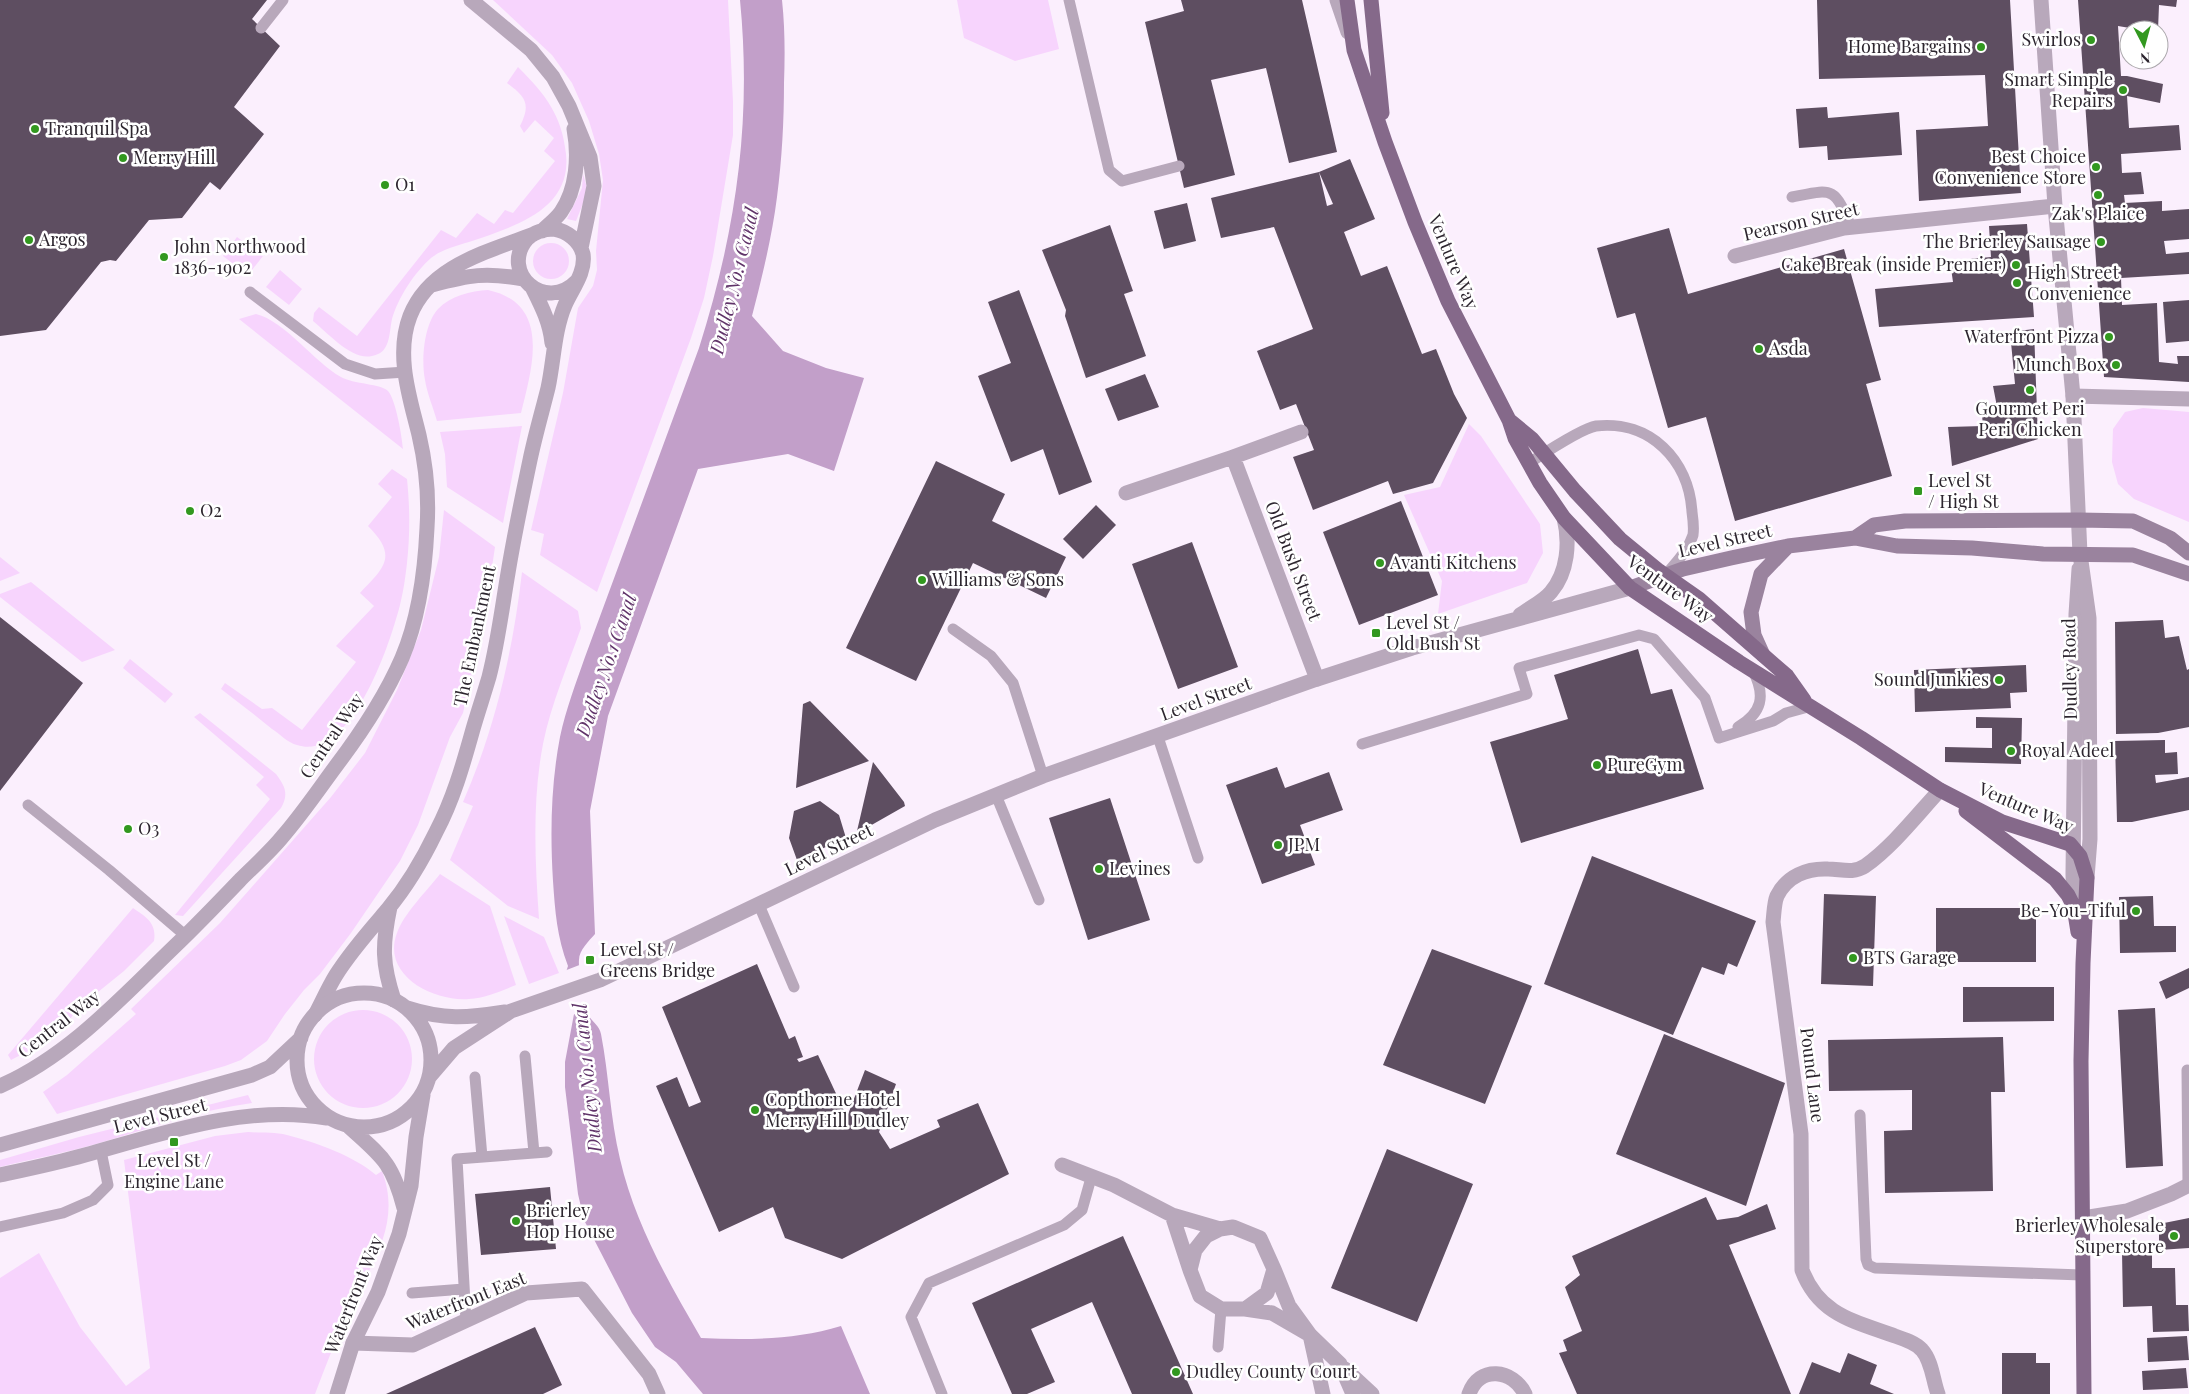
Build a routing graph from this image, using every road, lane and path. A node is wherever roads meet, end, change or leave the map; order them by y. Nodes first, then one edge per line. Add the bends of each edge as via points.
1 (283, 0) edge
2 (472, 0) edge
3 (1069, 0) edge
4 (1337, 0) edge
5 (1347, 0) edge
6 (1371, 0) edge
7 (2041, 0) edge
8 (261, 28) dead end
9 (1354, 50) junction
10 (568, 106) junction
11 (1384, 142) junction
12 (1179, 166) dead end
13 (1792, 197) dead end
14 (2055, 206) junction
15 (1851, 227) junction
16 (538, 232) junction
17 (581, 248) junction
18 (1735, 256) dead end
19 (577, 281) junction
20 (528, 283) junction
21 (432, 285) junction
22 (250, 292) dead end
23 (554, 357) junction
24 (406, 372) junction
25 (2073, 396) junction
26 (2189, 399) edge
27 (1509, 420) junction
28 (1301, 432) dead end
29 (1544, 454) junction
30 (1233, 457) junction
31 (1529, 463) junction
32 (1126, 492) dead end
33 (1564, 518) junction
34 (2079, 520) junction
35 (1855, 538) junction
36 (1788, 546) junction
37 (2189, 553) edge
38 (2080, 554) junction
39 (2189, 574) edge
40 (1665, 576) junction
41 (1630, 588) junction
42 (1510, 622) junction
43 (953, 629) dead end
44 (1763, 655) junction
45 (1753, 671) junction
46 (1317, 679) junction
47 (1808, 706) junction
48 (1158, 737) junction
49 (1719, 738) junction
50 (1362, 744) dead end
51 (1043, 776) junction
52 (1940, 790) junction
53 (996, 795) junction
54 (28, 805) dead end
55 (2073, 848) junction
56 (1198, 858) dead end
57 (2087, 878) junction
58 (1039, 900) dead end
59 (759, 905) junction
60 (2074, 907) junction
61 (390, 908) junction
62 (186, 936) junction
63 (2083, 964) junction
64 (794, 987) dead end
65 (400, 1004) junction
66 (511, 1012) junction
67 (315, 1015) junction
68 (301, 1038) junction
69 (525, 1056) dead end
70 (2187, 1070) dead end
71 (430, 1076) junction
72 (475, 1077) dead end
73 (1, 1085) edge
74 (423, 1092) junction
75 (1860, 1114) dead end
76 (331, 1119) junction
77 (347, 1125) junction
78 (0, 1145) edge
79 (101, 1151) junction
80 (547, 1152) dead end
81 (534, 1153) junction
82 (482, 1157) junction
83 (1062, 1165) dead end
84 (0, 1175) edge
85 (1091, 1178) junction
86 (2189, 1185) edge
87 (404, 1210) junction
88 (1172, 1215) junction
89 (2083, 1218) junction
90 (0, 1227) edge
91 (1220, 1229) junction
92 (1274, 1269) junction
93 (1190, 1270) junction
94 (2082, 1275) junction
95 (464, 1289) junction
96 (412, 1293) dead end
97 (1221, 1309) junction
98 (1245, 1309) junction
99 (466, 1321) junction
100 (1310, 1335) junction
101 (353, 1343) junction
102 (1218, 1347) dead end
103 (1340, 1364) junction
104 (1467, 1393) edge
105 (337, 1394) edge
106 (658, 1394) edge
107 (942, 1394) edge
108 (1323, 1394) edge
109 (1354, 1394) edge
110 (1372, 1394) edge
111 (1525, 1394) edge
112 (1938, 1394) edge
113 (2084, 1394) edge

1 - 8 lane
2 - 10 street, The Embankment via 531,50 553,77
3 - 12 lane via 1109,170 1122,181
4 - 9 street
5 - 9 main road, Venture Way
6 - 11 main road, Venture Way
7 - 14 street, Dudley Road
9 - 11 main road, Venture Way
10 - 16 street, The Embankment via 576,139 571,194 560,213
10 - 17 street, The Embankment via 590,157 594,186
11 - 27 main road, Venture Way via 1448,301
13 - 15 lane via 1825,190 1833,194 1843,207
14 - 15 street, Pearson Street
14 - 25 street, Dudley Road
15 - 18 street, Pearson Street
16 - 17 street via 560,230
16 - 20 street, The Embankment via 522,247 518,260
16 - 21 street, Central Way via 444,271
17 - 19 street, The Embankment via 582,272
19 - 20 street via 555,294 544,293
19 - 23 street, The Embankment via 558,325
20 - 21 street via 489,274 465,276
20 - 23 street, The Embankment via 551,331
21 - 24 street, Central Way via 410,316 405,336
22 - 24 lane via 345,364 375,374
23 - 61 street, The Embankment via 516,525 489,677 460,776 437,831
24 - 62 street, Central Way via 425,466 428,527 420,588 402,658 362,731 283,837
25 - 26 street
25 - 34 street, Dudley Road
27 - 29 main road, Venture Way
27 - 31 main road, Venture Way
28 - 30 street
29 - 31 lane
29 - 40 main road, Venture Way via 1620,539
29 - 40 lane via 1594,426 1618,426 1645,433 1668,450 1679,467 1691,498 1693,532 1689,546
30 - 32 street
30 - 46 street, Old Bush Street
31 - 33 main road, Venture Way
33 - 41 main road, Venture Way
33 - 42 street via 1568,534 1563,570 1551,593
34 - 35 main road, Level Street via 1905,521 1874,525
34 - 37 main road, Level Street via 2134,521 2170,538
34 - 38 street, Dudley Road
35 - 36 main road, Level Street
35 - 38 main road, Level Street via 1897,546
36 - 40 main road, Level Street via 1683,569
36 - 44 main road via 1761,574 1751,612 1754,634
38 - 39 main road, Level Street via 2133,555
38 - 55 street via 2076,614
38 - 57 street, Dudley Road via 2089,618 2090,839
40 - 41 main road, Level Street
40 - 44 main road, Venture Way via 1699,599
41 - 42 street, Level Street
41 - 45 main road, Venture Way
42 - 46 street, Level Street via 1412,648
43 - 51 lane via 991,656 1013,683
44 - 47 main road, Venture Way via 1787,676
45 - 47 main road, Venture Way
45 - 49 lane via 1760,685 1757,712 1750,720
46 - 48 street, Level Street
47 - 49 lane
47 - 52 main road, Venture Way
48 - 51 street, Level Street
48 - 56 lane
49 - 50 lane via 1705,698 1654,639 1639,635 1519,668 1527,694
51 - 53 street, Level Street
52 - 55 main road, Venture Way via 2002,822 2070,844
52 - 60 main road via 2054,878
52 - 112 street, Pound Lane via 1863,868 1848,872 1828,869 1804,871 1789,880 1776,896 1773,922 1801,1134 1802,1270 1808,1286 1829,1309 1907,1340 1922,1350
53 - 58 lane
53 - 59 street, Level Street via 880,845
54 - 62 lane
55 - 57 main road, Venture Way via 2080,856
55 - 60 street
57 - 63 main road
59 - 64 lane
59 - 66 street, Level Street via 600,980
60 - 63 main road
61 - 65 street, The Embankment via 383,954 386,974
61 - 67 street, The Embankment via 336,975
62 - 73 street, Central Way via 125,996 76,1038 32,1070
63 - 89 main road
65 - 66 street via 431,1016 457,1018
65 - 67 street via 378,995 361,994 328,1004
65 - 71 street via 416,1018 427,1038
66 - 71 street via 454,1048
67 - 68 street
68 - 76 street via 297,1056 305,1092 316,1108
68 - 78 street, Level Street via 270,1067 252,1075
69 - 81 lane
70 - 86 lane
71 - 74 street
72 - 82 lane
74 - 77 street via 409,1110 391,1122 361,1128
74 - 87 street, Waterfront Way via 411,1186
75 - 94 lane via 1868,1265 1874,1268
76 - 77 street
76 - 79 street, Level Street via 302,1114 259,1114 214,1121
77 - 87 street, Waterfront Way via 390,1166
79 - 84 street, Level Street
79 - 90 lane via 108,1184 93,1200 64,1213
80 - 81 lane
81 - 82 lane
82 - 95 lane via 457,1159
83 - 85 street
85 - 88 street via 1114,1185
85 - 107 lane via 1082,1210 1064,1225 929,1283 911,1317
86 - 89 street via 2127,1211
87 - 101 street, Waterfront Way via 378,1292
88 - 91 street
88 - 93 street
89 - 94 main road
91 - 92 street via 1233,1227 1260,1238
91 - 93 street via 1206,1236 1195,1250
92 - 98 street via 1267,1293
92 - 100 street via 1289,1306
93 - 97 street via 1200,1296
94 - 113 main road
95 - 96 lane
95 - 99 lane
97 - 98 street
97 - 102 lane
98 - 100 street via 1272,1313
99 - 101 street, Waterfront East via 412,1345
99 - 106 street, Waterfront East via 526,1293 582,1289 649,1374
100 - 103 street
100 - 108 street
101 - 105 street, Waterfront Way
103 - 109 street
103 - 110 street
104 - 111 street via 1482,1378 1501,1374 1521,1385

